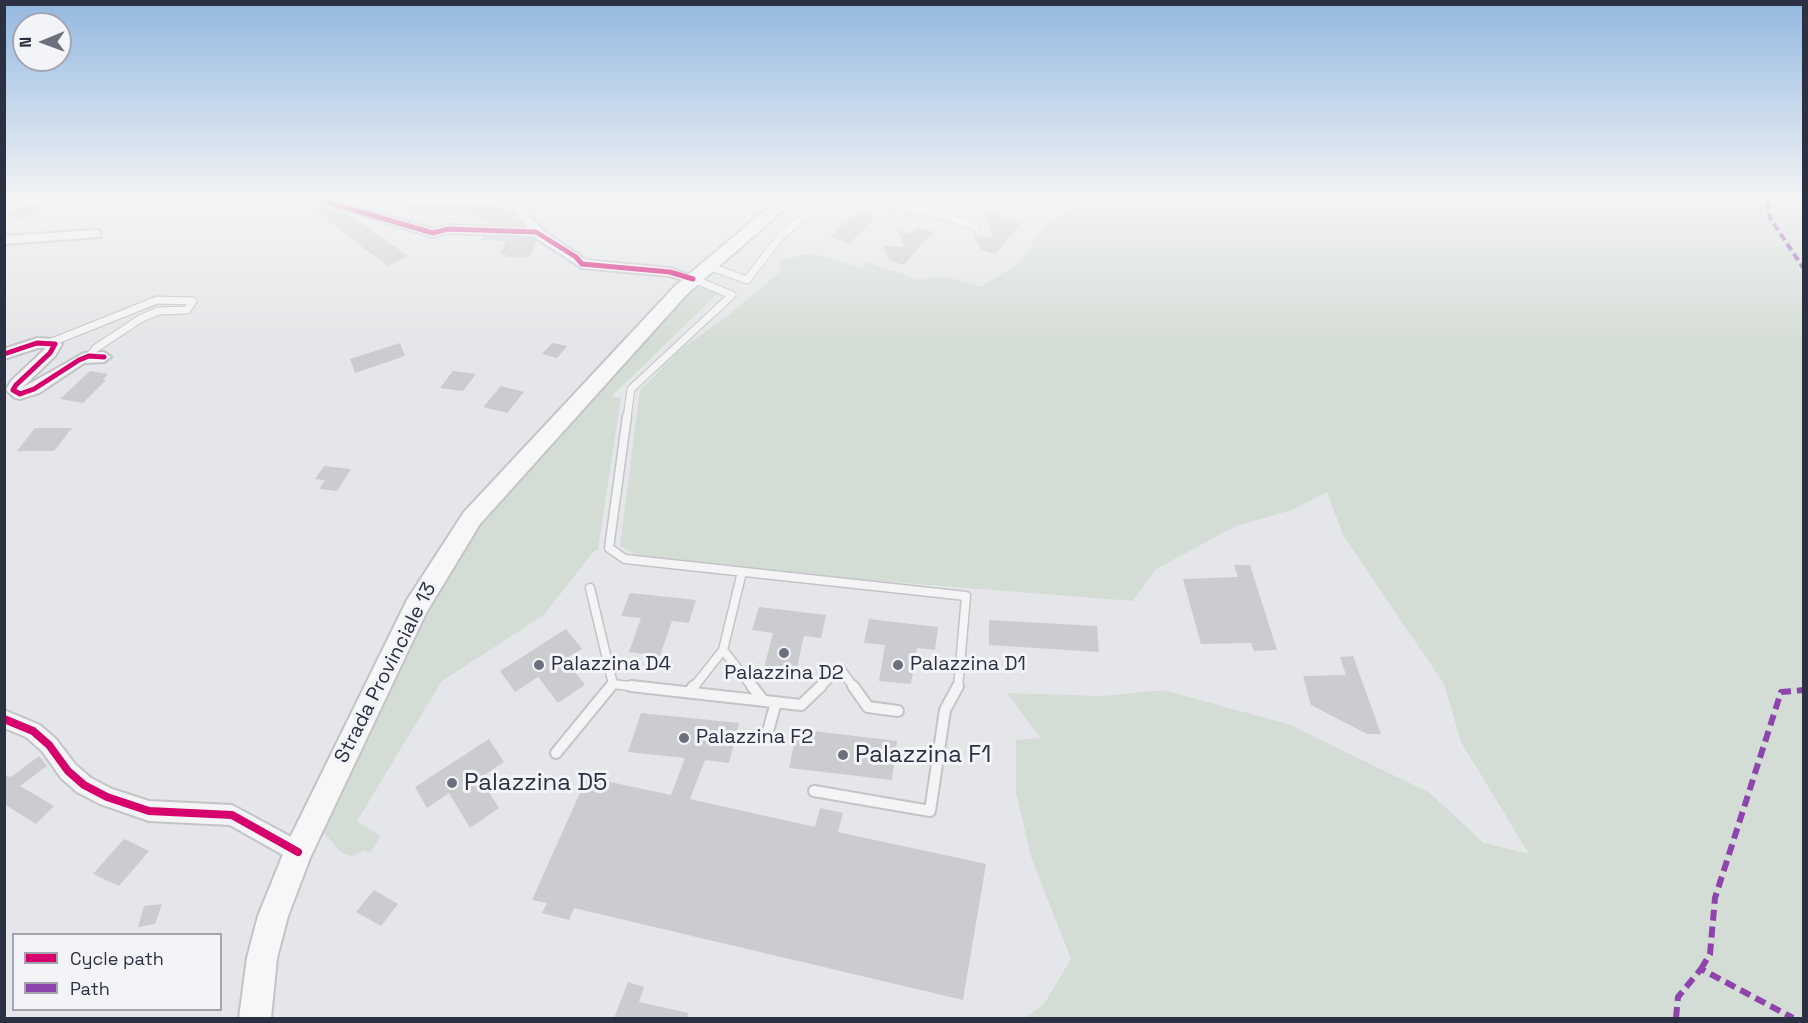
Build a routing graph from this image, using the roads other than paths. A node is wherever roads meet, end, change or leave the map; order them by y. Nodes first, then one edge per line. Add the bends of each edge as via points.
1 (563, 249) edge
2 (729, 249) edge
3 (771, 249) edge
4 (701, 272) junction
5 (52, 342) junction
6 (4, 354) edge
7 (89, 356) junction
8 (104, 357) dead end
9 (742, 572) junction
10 (590, 588) dead end
11 (723, 650) junction
12 (613, 684) junction
13 (689, 692) junction
14 (762, 699) junction
15 (776, 702) junction
16 (898, 711) dead end
17 (4, 718) edge
18 (767, 735) dead end
19 (555, 753) dead end
20 (814, 791) dead end
21 (298, 852) junction
22 (255, 1018) edge

1 - 4 street via 582,264
2 - 4 main road, Strada Provinciale 13
3 - 4 lane via 747,280
4 - 9 lane via 732,295 631,389 609,548 625,559
4 - 21 main road, Strada Provinciale 13 via 472,518 416,607
5 - 6 street
5 - 7 street via 53,350 16,385 15,393 29,392
5 - 7 lane via 157,300 193,301 188,310 158,311 140,319
7 - 8 street
9 - 11 lane
9 - 20 lane via 966,596 959,686 945,710 930,811
10 - 12 lane
11 - 13 lane
11 - 14 lane
12 - 13 lane
12 - 19 lane
13 - 14 lane
14 - 15 lane
15 - 16 lane via 801,705 840,668 868,707
15 - 18 lane
17 - 21 street via 33,731 76,778 107,797 149,811 232,815
21 - 22 main road, Strada Provinciale 13 via 273,916 262,958

